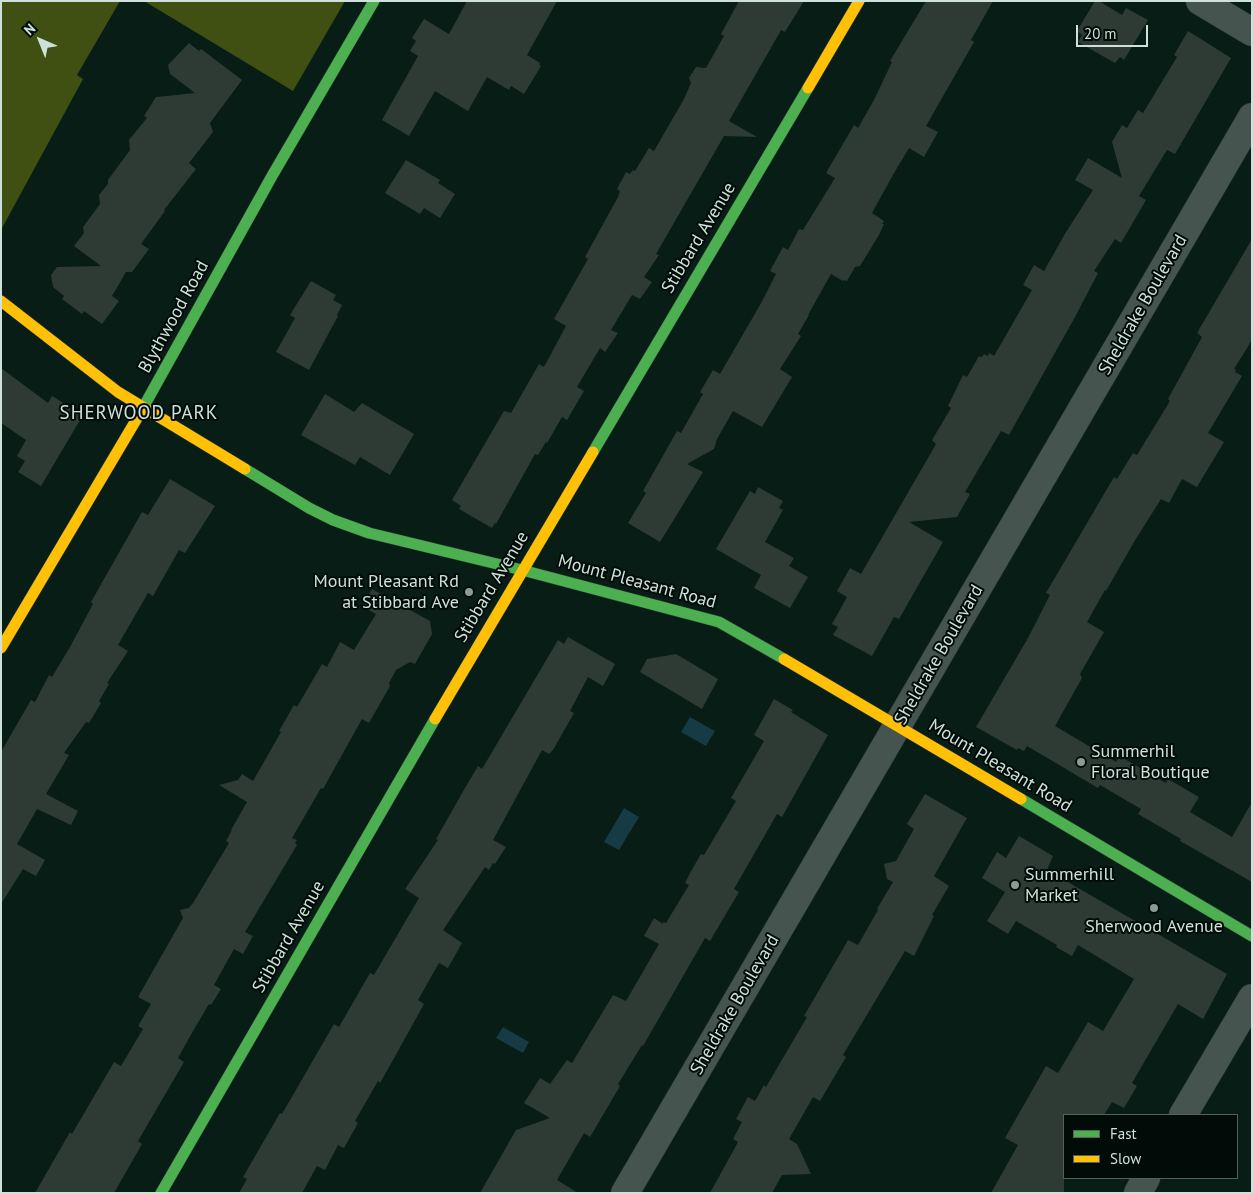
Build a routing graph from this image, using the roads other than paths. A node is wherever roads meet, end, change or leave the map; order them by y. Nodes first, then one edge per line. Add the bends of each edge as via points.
1 (374, 1) edge
2 (859, 1) edge
3 (1200, 1) edge
4 (1252, 32) edge
5 (1252, 117) edge
6 (1, 301) edge
7 (142, 408) junction
8 (522, 570) junction
9 (1, 648) edge
10 (898, 726) junction
11 (1252, 936) edge
12 (1252, 998) edge
13 (1184, 1114) edge
14 (1145, 1179) edge
15 (161, 1193) edge
16 (625, 1193) edge
17 (1138, 1193) edge

1 - 7 street, Blythwood Road
2 - 8 street, Stibbard Avenue
3 - 4 street
5 - 10 street, Sheldrake Boulevard
6 - 7 street, Mount Pleasant Road
7 - 8 street, Mount Pleasant Road via 333,520 369,533
7 - 9 street, Blythwood Road
8 - 10 street, Mount Pleasant Road via 719,622
8 - 15 street, Stibbard Avenue
10 - 11 street, Mount Pleasant Road
10 - 16 street, Sheldrake Boulevard
12 - 13 street
14 - 17 street

